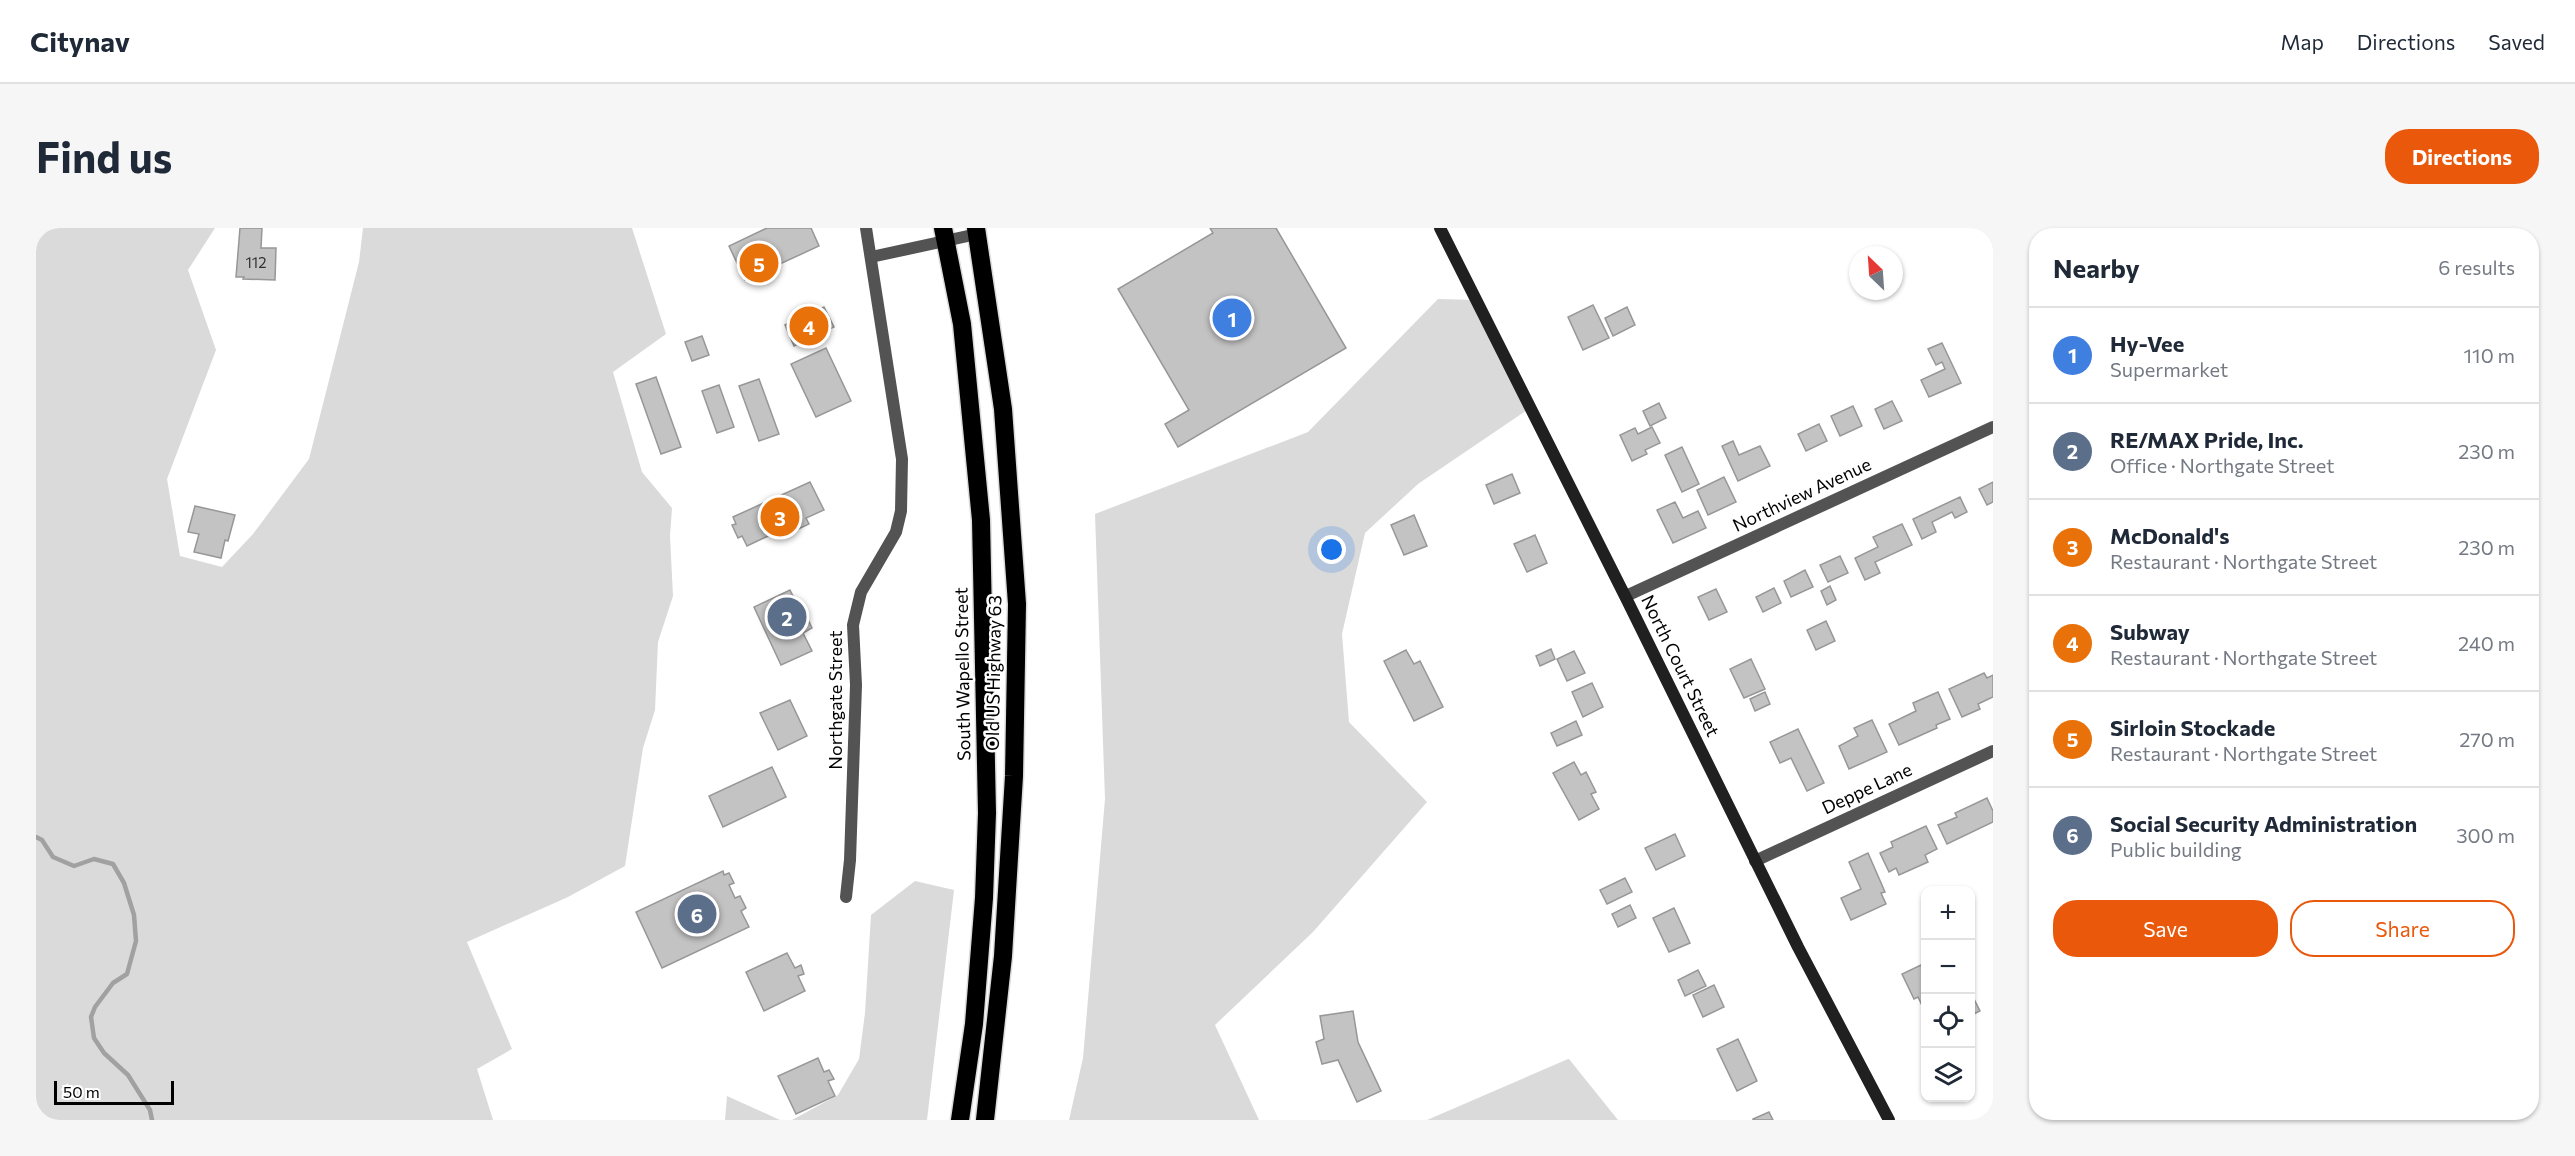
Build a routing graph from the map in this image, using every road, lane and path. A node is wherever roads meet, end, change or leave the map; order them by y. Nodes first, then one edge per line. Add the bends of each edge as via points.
1 (866, 228) edge
2 (1440, 228) edge
3 (977, 231) edge
4 (944, 234) edge
5 (871, 257) junction
6 (1993, 427) edge
7 (1626, 596) junction
8 (1993, 751) edge
9 (1755, 861) junction
10 (846, 897) dead end
11 (960, 1120) edge
12 (985, 1120) edge
13 (1889, 1120) edge

1 - 5 street, Northgate Street
2 - 7 main road, North Court Street
3 - 4 street
3 - 12 highway, Old US Highway 63 via 1002,409 1017,604 1014,776 1006,908
4 - 5 street
4 - 11 highway, South Wapello Street via 962,324 981,520 987,803 974,1024
5 - 10 street, Northgate Street via 902,459 901,511 896,532 861,592 854,625 856,685
6 - 7 street, Northview Avenue
7 - 9 main road, North Court Street
8 - 9 street, Deppe Lane
9 - 13 main road, North Court Street

